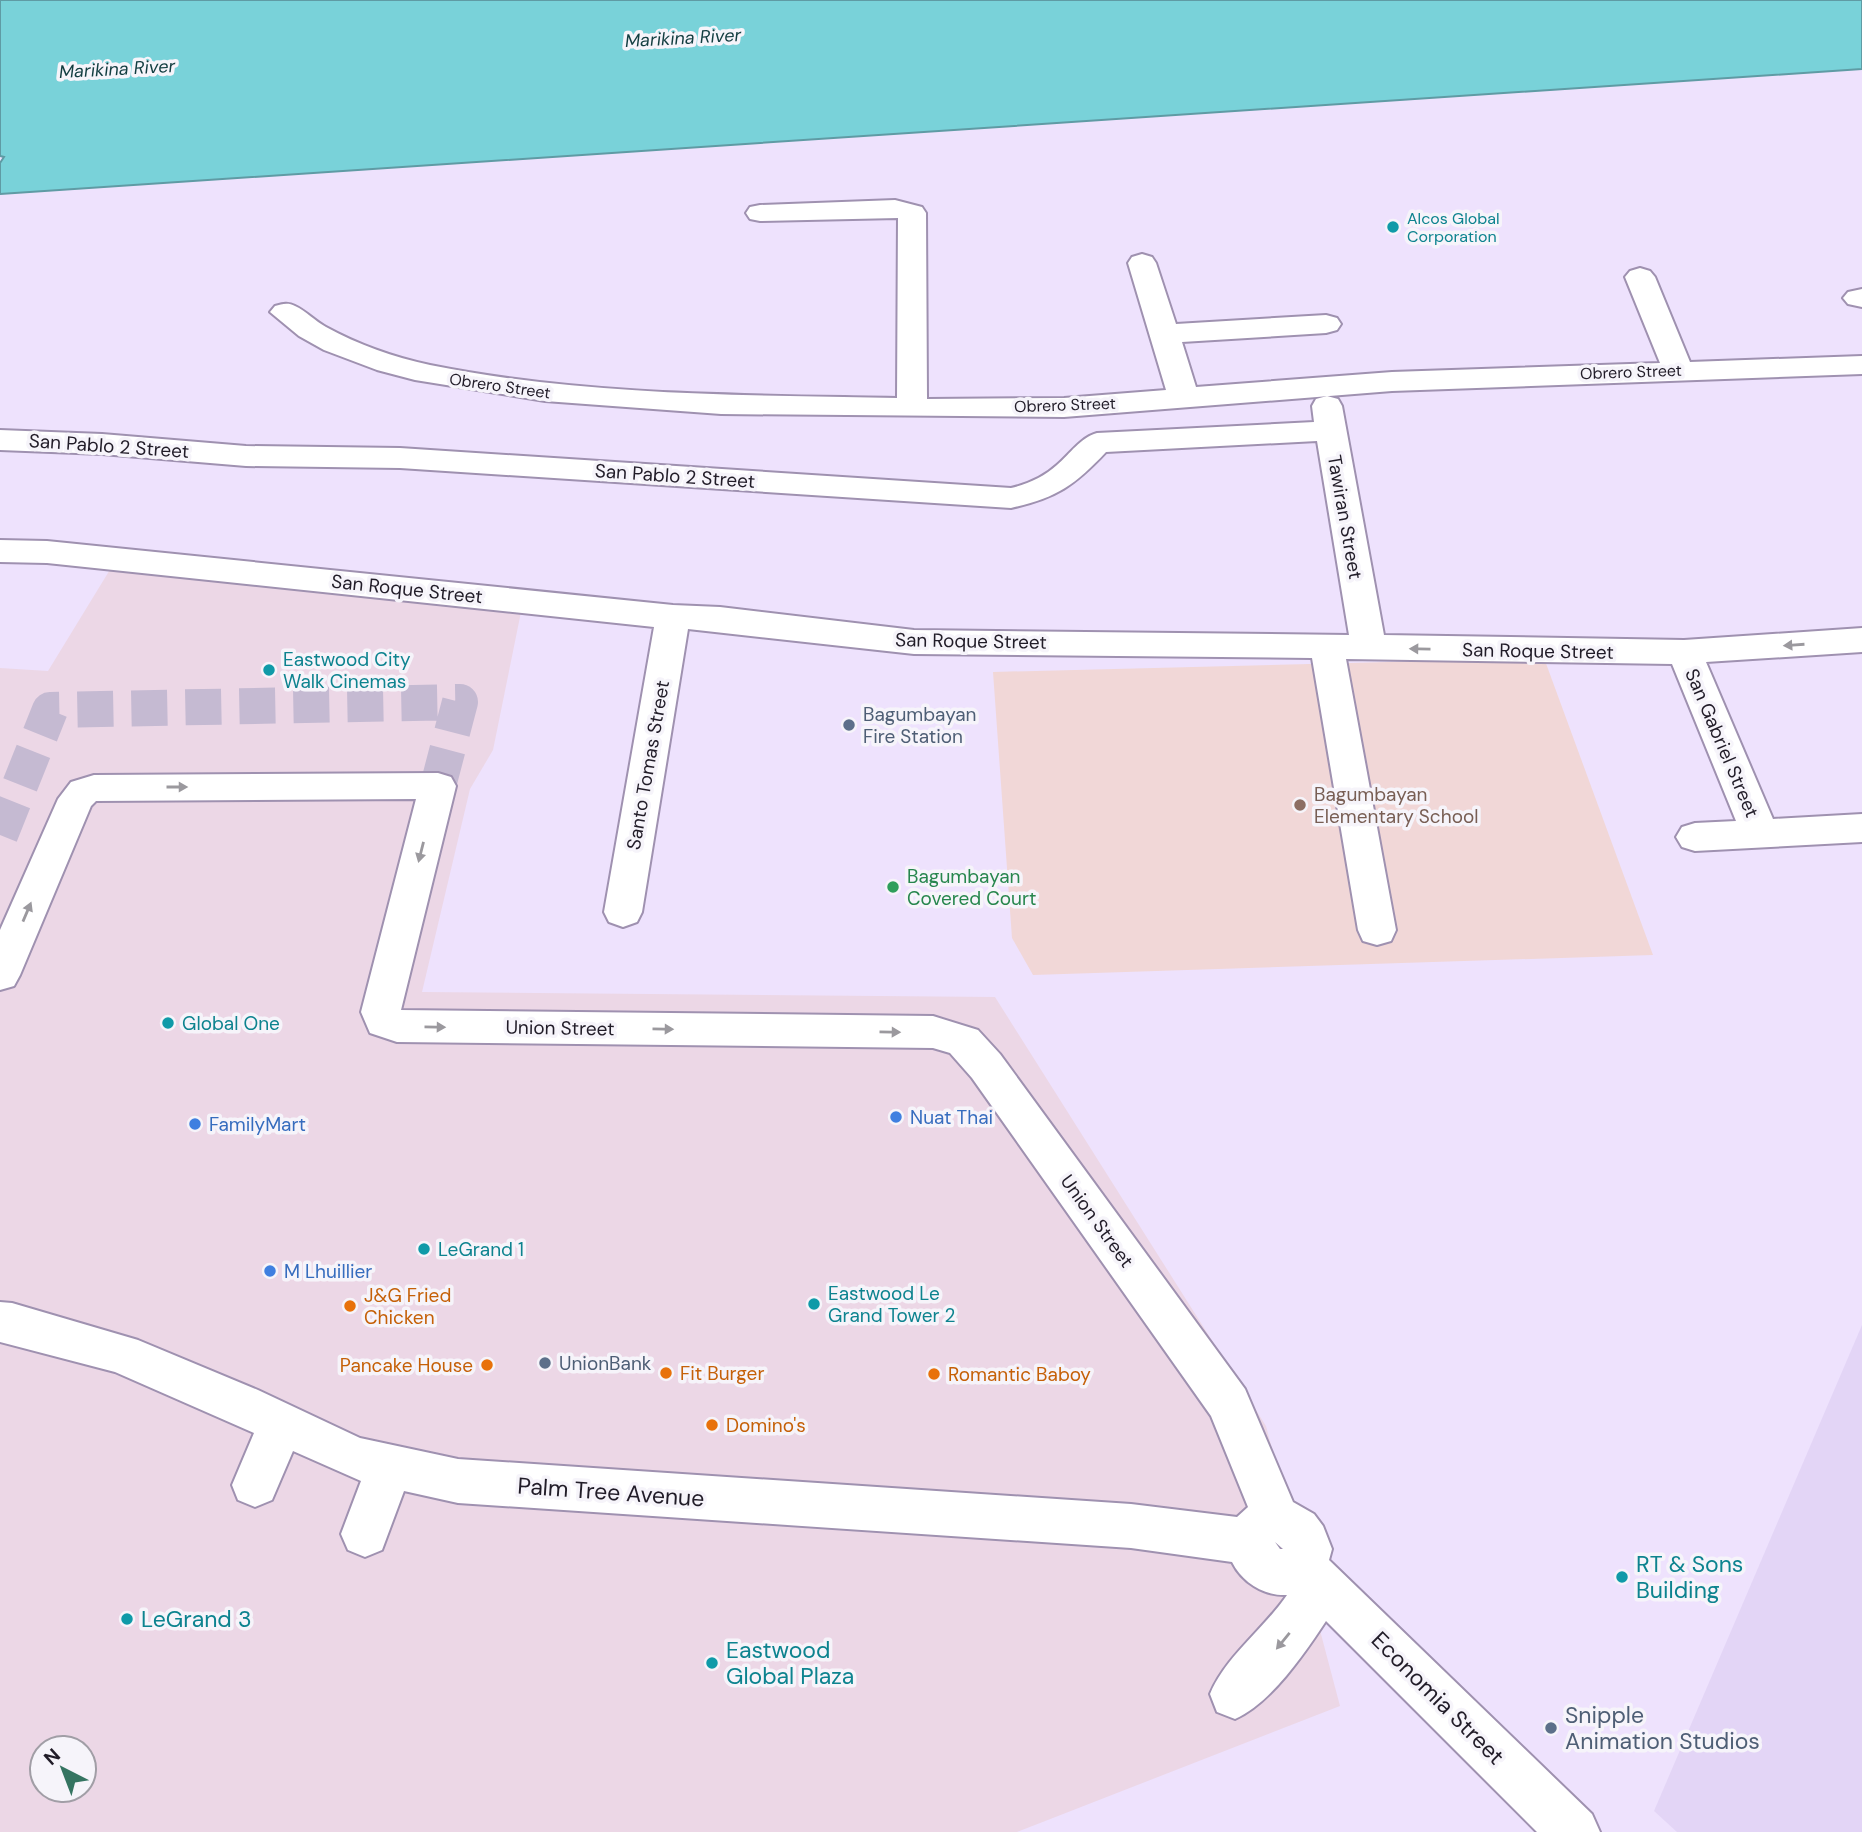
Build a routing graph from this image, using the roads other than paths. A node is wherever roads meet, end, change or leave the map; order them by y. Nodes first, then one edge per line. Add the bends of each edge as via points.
1 (760, 213) dead end
2 (1142, 263) dead end
3 (1640, 277) dead end
4 (285, 312) dead end
5 (1326, 324) dead end
6 (1166, 334) junction
7 (1862, 365) edge
8 (1679, 370) junction
9 (1324, 385) junction
10 (1184, 397) junction
11 (912, 408) junction
12 (1330, 431) junction
13 (0, 440) edge
14 (0, 551) edge
15 (674, 617) junction
16 (1862, 640) edge
17 (1327, 647) junction
18 (1369, 649) junction
19 (1684, 652) junction
20 (1862, 828) edge
21 (1760, 833) junction
22 (1695, 837) dead end
23 (624, 912) dead end
24 (1377, 930) dead end
25 (0, 975) edge
26 (0, 1322) edge
27 (281, 1424) junction
28 (390, 1466) junction
29 (256, 1485) dead end
30 (1263, 1529) junction
31 (365, 1534) dead end
32 (1311, 1575) junction
33 (1235, 1694) dead end
34 (1574, 1832) edge

1 - 11 street via 895,208 912,213
2 - 6 street
3 - 8 street
4 - 11 street, Obrero Street via 312,334 368,359 434,376 562,395 699,406
5 - 6 street
6 - 10 street
7 - 8 street, Obrero Street
8 - 9 street, Obrero Street
9 - 10 street, Obrero Street
9 - 12 street, Tawiran Street
10 - 11 street, Obrero Street via 1090,406
12 - 13 street, San Pablo 2 Street via 1097,443 1049,488 1011,498 414,459 246,456
12 - 18 street, Tawiran Street
14 - 15 street, San Roque Street via 47,552
15 - 17 street, San Roque Street via 914,642
15 - 23 street, Santo Tomas Street
16 -> 19 street, San Roque Street
17 - 18 street, San Roque Street
17 - 24 street
19 -> 18 street, San Roque Street
19 - 21 street, San Gabriel Street
20 - 21 street, San Gabriel Street
21 - 22 street, San Gabriel Street
25 -> 30 street, Union Street via 83,791 438,786 381,1012 384,1022 397,1026 933,1032 964,1041 1229,1404
26 - 27 street, Palm Tree Avenue via 122,1354
27 - 28 street, Palm Tree Avenue via 355,1458
27 - 29 street
28 - 30 street, Palm Tree Avenue via 458,1482 1117,1525
28 - 31 street
30 - 32 street via 1252,1554 1260,1565 1274,1572
32 -> 33 street via 1278,1647
32 - 34 street, Economia Street

